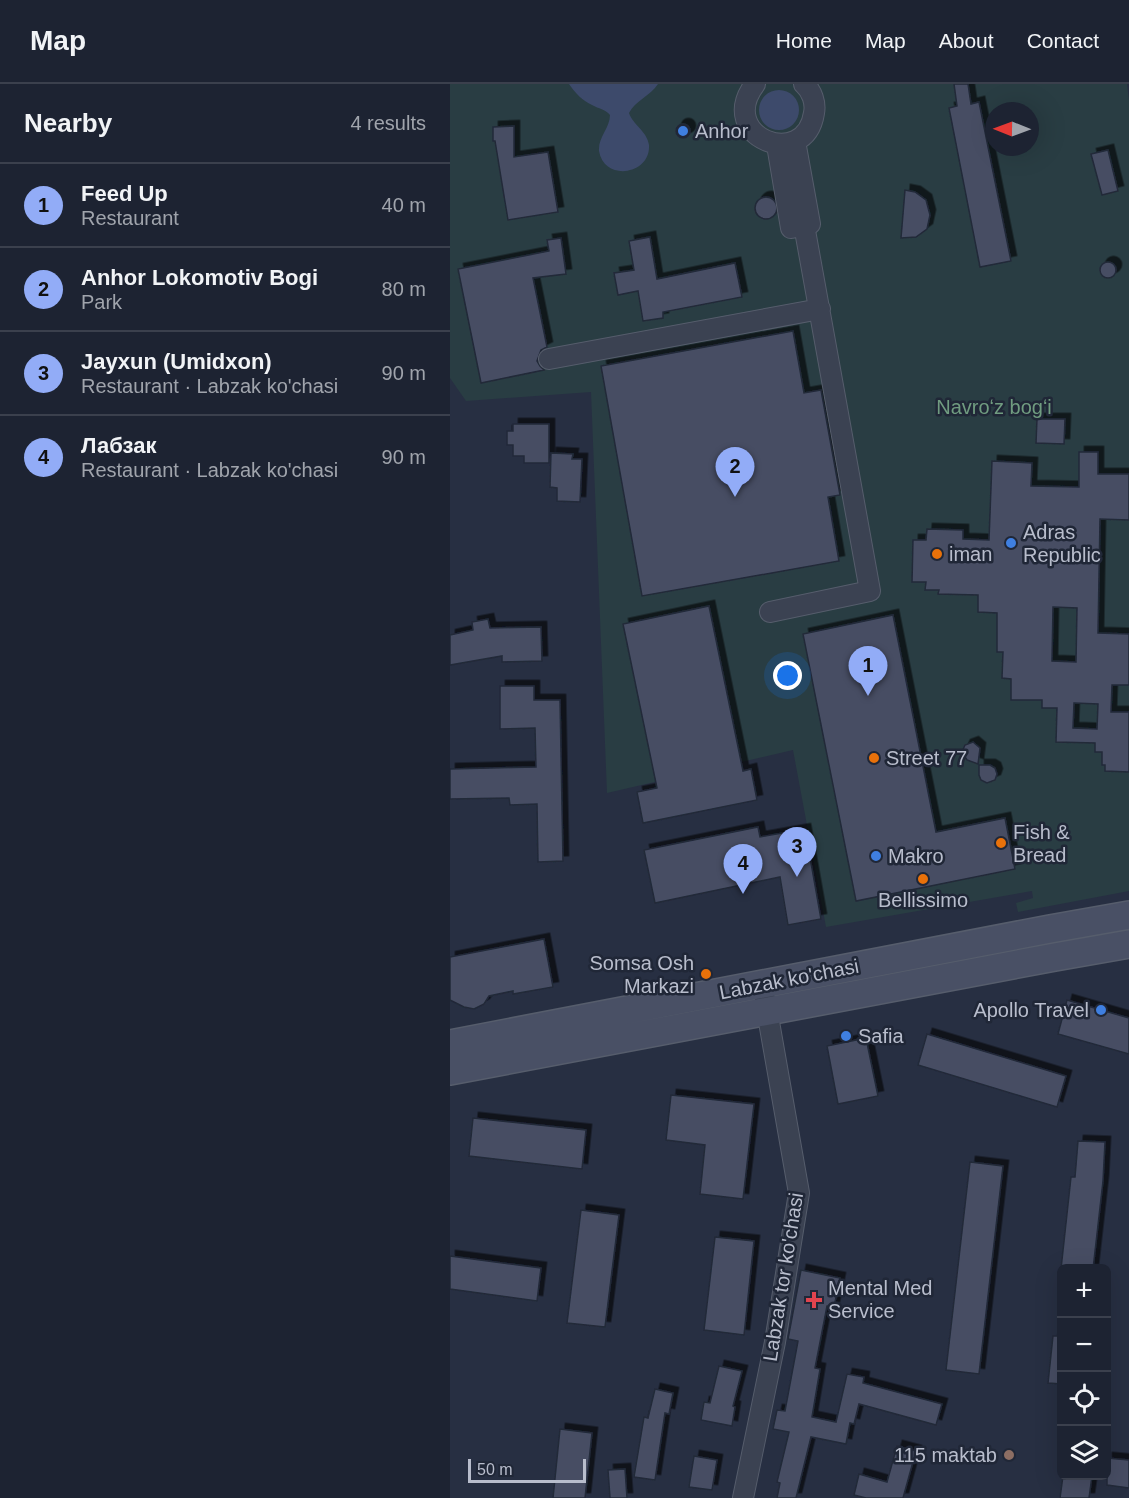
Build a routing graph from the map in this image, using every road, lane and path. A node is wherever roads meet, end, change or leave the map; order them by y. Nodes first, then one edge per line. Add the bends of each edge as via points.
1 (755, 84) edge
2 (804, 84) edge
3 (786, 143) junction
4 (820, 309) junction
5 (549, 359) dead end
6 (770, 612) dead end
7 (1129, 915) edge
8 (1050, 929) junction
9 (1129, 944) edge
10 (1055, 957) junction
11 (762, 984) junction
12 (767, 1011) junction
13 (450, 1044) edge
14 (450, 1071) edge
15 (743, 1498) edge

1 - 3 street via 745,104 749,126 766,142
2 - 3 street via 813,97 813,121 808,131
3 - 4 street via 791,228 804,225
4 - 5 street
4 - 6 street via 870,591
7 - 8 main road, Labzak ko'chasi
8 - 10 main road
8 - 11 main road, Labzak ko'chasi
9 - 10 main road, Labzak ko'chasi
10 - 12 main road, Labzak ko'chasi
11 - 12 street, Labzak tor ko'chasi
11 - 13 main road, Labzak ko'chasi
12 - 14 main road, Labzak ko'chasi
12 - 15 street, Labzak tor ko'chasi via 800,1193

